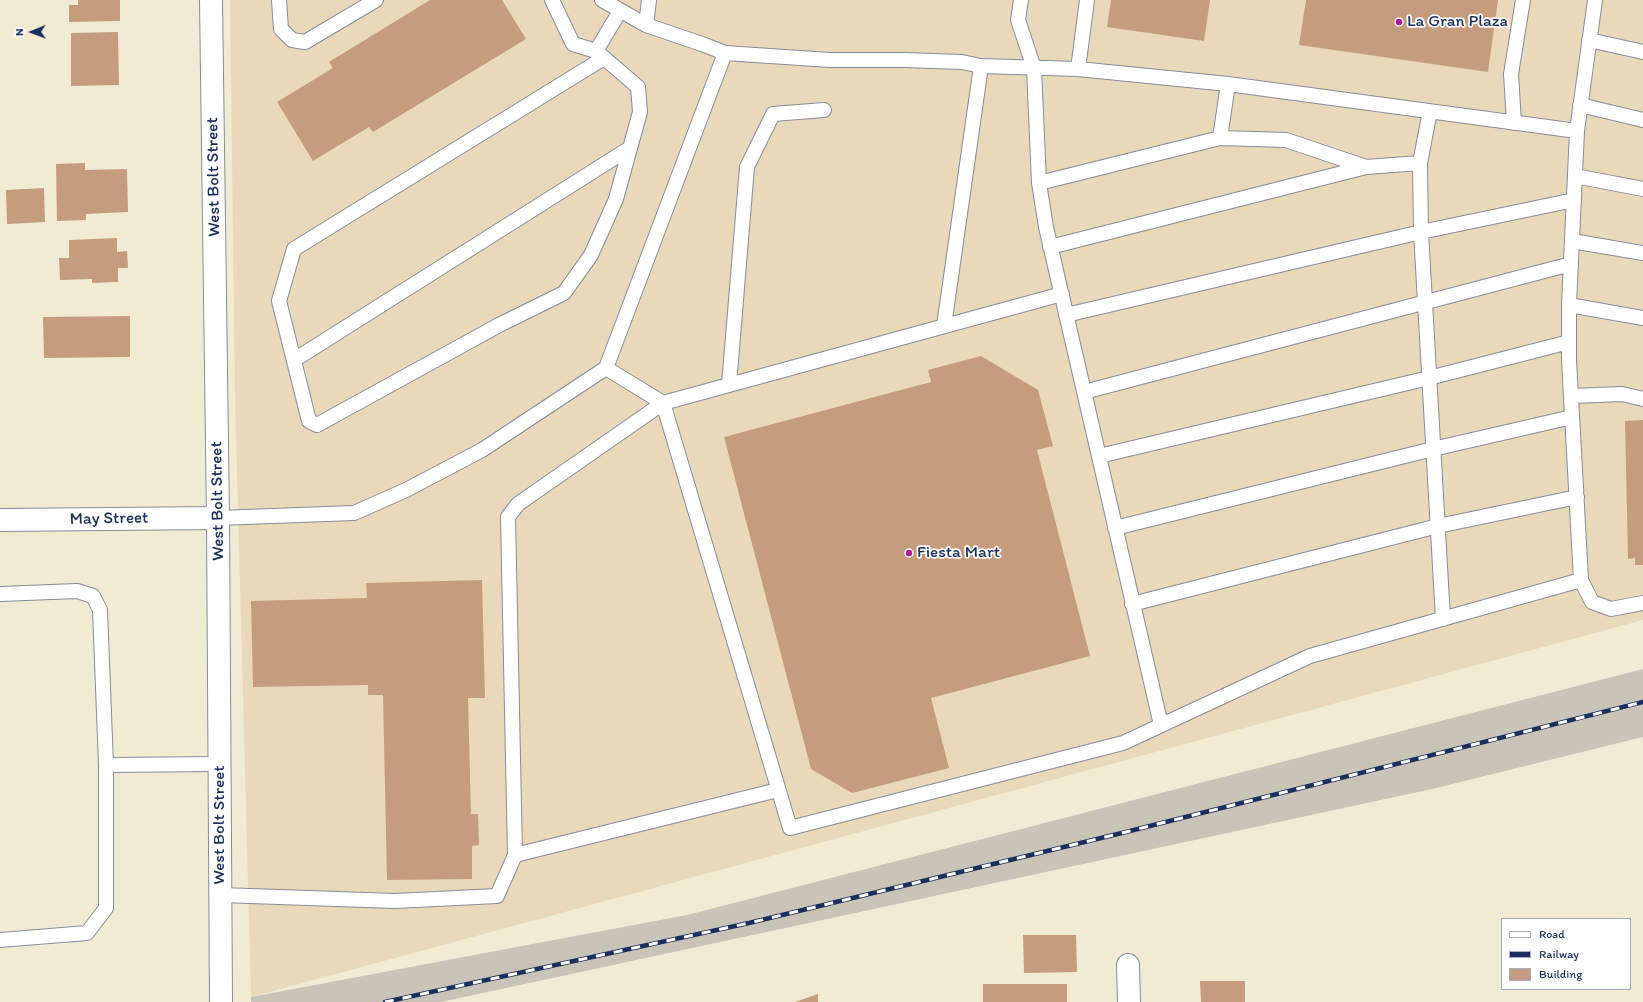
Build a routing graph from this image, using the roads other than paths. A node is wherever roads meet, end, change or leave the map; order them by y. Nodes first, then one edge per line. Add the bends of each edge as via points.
1 (212, 0) edge
2 (279, 0) edge
3 (376, 0) edge
4 (552, 0) edge
5 (602, 0) edge
6 (649, 0) edge
7 (1021, 0) edge
8 (1087, 0) edge
9 (1523, 0) edge
10 (1595, 0) edge
11 (620, 11) junction
12 (646, 25) junction
13 (1589, 40) junction
14 (1643, 52) edge
15 (724, 53) junction
16 (600, 55) junction
17 (981, 66) junction
18 (1034, 68) junction
19 (1078, 69) junction
20 (1228, 84) junction
21 (1580, 105) junction
22 (824, 110) dead end
23 (1430, 111) junction
24 (1643, 120) edge
25 (1514, 122) junction
26 (1577, 131) junction
27 (1220, 138) junction
28 (630, 148) junction
29 (1420, 163) junction
30 (1366, 166) junction
31 (1575, 176) junction
32 (1039, 183) junction
33 (1643, 189) edge
34 (1574, 200) junction
35 (1421, 232) junction
36 (1572, 241) junction
37 (1050, 247) junction
38 (1643, 253) edge
39 (1571, 264) junction
40 (1062, 294) junction
41 (1425, 302) junction
42 (1568, 305) junction
43 (1066, 315) junction
44 (1643, 318) edge
45 (944, 326) junction
46 (1569, 342) junction
47 (294, 360) junction
48 (606, 368) junction
49 (1429, 378) junction
50 (729, 385) junction
51 (1084, 392) junction
52 (1572, 396) junction
53 (1643, 399) edge
54 (663, 403) junction
55 (1572, 417) junction
56 (1433, 449) junction
57 (1099, 456) junction
58 (1577, 497) junction
59 (218, 518) junction
60 (0, 520) edge
61 (1438, 526) junction
62 (1115, 528) junction
63 (1581, 580) junction
64 (0, 594) edge
65 (1643, 603) edge
66 (1132, 604) junction
67 (1443, 619) junction
68 (1160, 725) junction
69 (220, 764) junction
70 (106, 765) junction
71 (778, 790) junction
72 (515, 855) junction
73 (221, 894) junction
74 (0, 940) edge
75 (1128, 966) dead end
76 (222, 1002) edge
77 (1128, 1002) edge

1 - 59 street, West Bolt Street
2 - 3 lane via 281,29 292,40 305,42
4 - 16 lane via 573,44
5 - 11 lane
6 - 12 lane
7 - 18 lane via 1018,20
8 - 19 lane
9 - 25 lane via 1511,74
10 - 13 lane
11 - 12 lane
11 - 16 lane
12 - 15 lane
13 - 14 lane
13 - 21 lane
15 - 17 lane via 830,60 962,62
15 - 48 lane
16 - 28 lane via 638,87 640,112
16 - 47 lane via 294,249 279,301
17 - 18 lane
17 - 45 lane
18 - 19 lane
18 - 32 lane
19 - 20 lane
20 - 23 lane
20 - 27 lane
21 - 24 lane
21 - 26 lane
22 - 50 lane via 773,114 747,167
23 - 25 lane
23 - 29 lane
25 - 26 lane
26 - 31 lane
27 - 30 lane via 1286,140
27 - 32 lane
28 - 47 lane
28 - 47 lane via 616,199 592,254 564,293 499,325 317,425 309,421
29 - 30 lane
29 - 35 lane
30 - 37 lane
31 - 33 lane
31 - 34 lane
32 - 37 lane
34 - 35 lane
34 - 36 lane
35 - 41 lane
35 - 43 lane
36 - 38 lane
36 - 39 lane
37 - 40 lane
39 - 41 lane
39 - 42 lane
40 - 43 lane
40 - 45 lane
41 - 49 lane
41 - 51 lane
42 - 44 lane
42 - 46 lane
43 - 51 lane
45 - 50 lane
46 - 49 lane
46 - 52 lane
48 - 54 lane
48 - 59 lane via 482,450 354,514
49 - 56 lane
49 - 57 lane
50 - 54 lane
51 - 57 lane
52 - 53 lane via 1622,394
52 - 55 lane
54 - 71 lane
54 - 72 lane via 518,504 508,517
55 - 56 lane
55 - 58 lane
56 - 61 lane
56 - 62 lane
57 - 62 lane
58 - 61 lane
58 - 63 lane
59 - 60 street, May Street
59 - 69 street, West Bolt Street
61 - 66 lane
61 - 67 lane
62 - 66 lane
63 - 65 lane via 1592,602 1612,609
63 - 67 lane
64 - 70 lane via 77,591 93,596 100,610
66 - 68 lane
67 - 68 lane via 1310,656
68 - 71 lane via 1123,743 790,828
69 - 70 lane
69 - 73 street, West Bolt Street
70 - 74 lane via 106,908 87,933
71 - 72 lane
72 - 73 lane via 497,896 395,901
73 - 76 street, West Bolt Street
75 - 77 street

